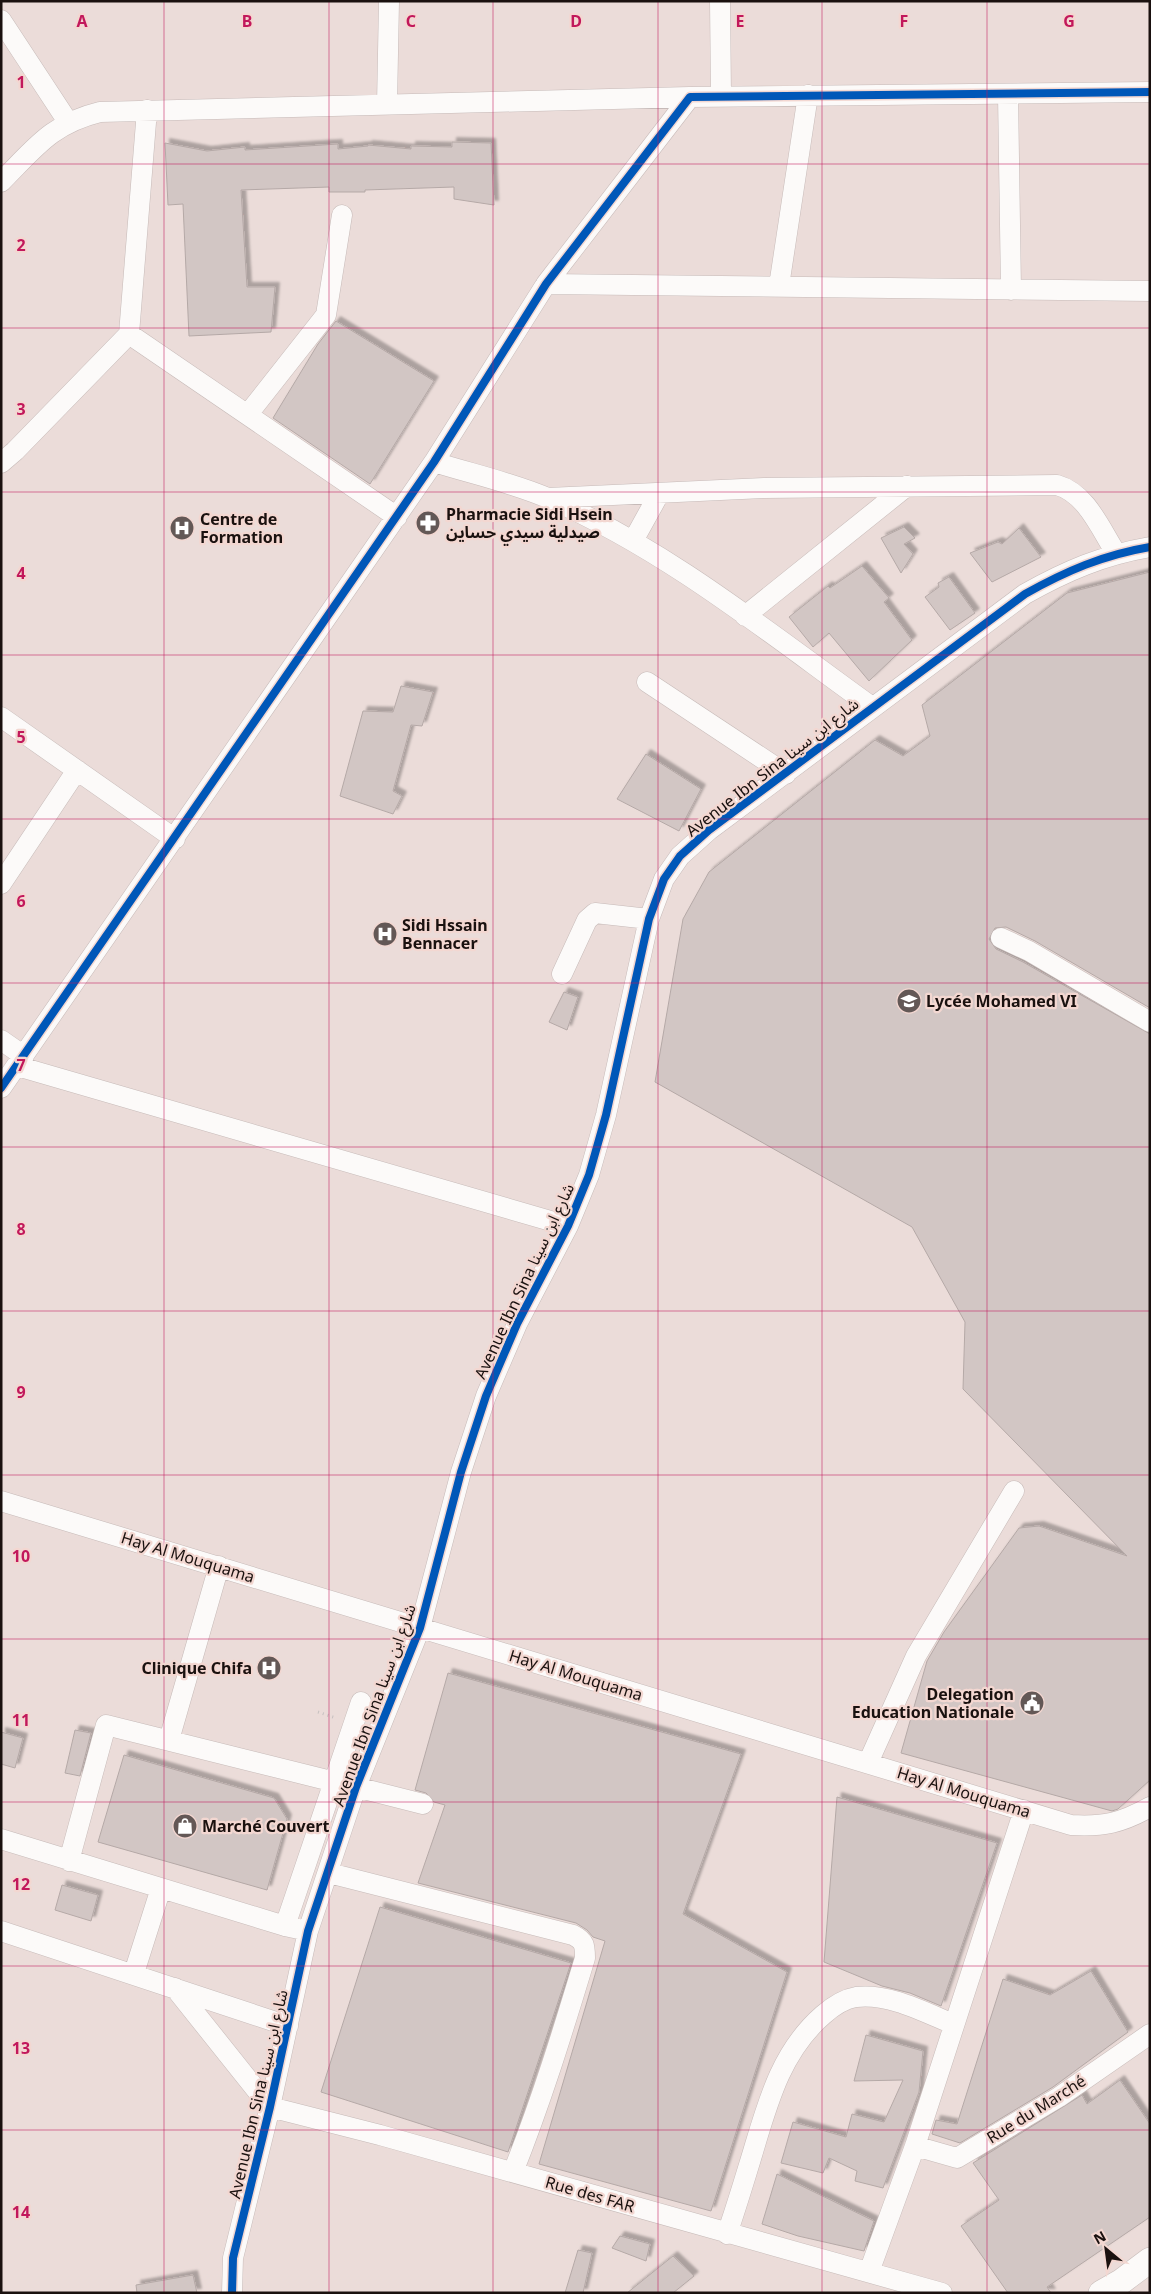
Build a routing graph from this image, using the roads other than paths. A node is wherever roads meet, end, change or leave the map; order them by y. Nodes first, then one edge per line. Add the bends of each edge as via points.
1 (389, 1) edge
2 (720, 1) edge
3 (1, 20) edge
4 (1150, 92) edge
5 (1008, 94) junction
6 (808, 95) junction
7 (722, 96) junction
8 (690, 97) junction
9 (387, 105) junction
10 (147, 110) junction
11 (68, 122) junction
12 (1, 182) edge
13 (342, 215) dead end
14 (546, 284) junction
15 (779, 286) junction
16 (1011, 290) junction
17 (1150, 291) edge
18 (129, 334) junction
19 (248, 414) junction
20 (434, 462) junction
21 (1, 463) edge
22 (907, 486) junction
23 (659, 494) junction
24 (548, 498) junction
25 (397, 516) junction
26 (633, 541) junction
27 (1150, 547) edge
28 (1116, 553) junction
29 (745, 616) junction
30 (647, 682) dead end
31 (872, 707) junction
32 (1, 717) edge
33 (77, 770) junction
34 (786, 774) junction
35 (174, 839) junction
36 (1, 884) edge
37 (648, 919) junction
38 (1001, 938) dead end
39 (562, 974) dead end
40 (1150, 1022) edge
41 (1, 1040) edge
42 (21, 1061) junction
43 (1, 1088) edge
44 (568, 1226) junction
45 (1014, 1491) dead end
46 (1, 1502) edge
47 (219, 1566) junction
48 (420, 1628) junction
49 (361, 1702) dead end
50 (169, 1740) junction
51 (868, 1763) junction
52 (335, 1782) junction
53 (356, 1787) junction
54 (423, 1804) dead end
55 (1150, 1807) edge
56 (1024, 1810) junction
57 (1, 1839) edge
58 (69, 1861) junction
59 (329, 1872) junction
60 (161, 1888) junction
61 (285, 1926) junction
62 (1, 1931) edge
63 (308, 1931) junction
64 (134, 1973) junction
65 (175, 1988) junction
66 (954, 2024) junction
67 (288, 2026) junction
68 (1150, 2034) edge
69 (270, 2107) junction
70 (915, 2146) junction
71 (512, 2172) junction
72 (727, 2234) junction
73 (1150, 2260) edge
74 (869, 2272) junction
75 (912, 2288) edge
76 (1115, 2289) edge
77 (232, 2293) edge
78 (942, 2293) edge

1 - 9 street
2 - 7 street
3 - 11 street
4 - 5 street
5 - 6 street
5 - 16 street
6 - 7 street
6 - 15 street
7 - 8 street
8 - 9 street
8 - 14 street
9 - 10 street
10 - 11 street via 100,112
10 - 18 street
11 - 12 street via 53,131
13 - 19 street via 326,315
14 - 15 street
14 - 20 street
15 - 16 street
16 - 17 street
18 - 19 street
18 - 21 street
19 - 25 street
20 - 24 street
20 - 25 street
22 - 23 street via 764,488
22 - 28 street via 1057,484 1079,495
22 - 29 street
23 - 24 street
23 - 26 street
24 - 26 street
25 - 35 street
26 - 29 street
27 - 28 street, Avenue Ibn Sina شارع ابن سينا
28 - 31 street, Avenue Ibn Sina شارع ابن سينا via 1064,572 1025,594
29 - 31 street
30 - 34 street
31 - 34 street, Avenue Ibn Sina شارع ابن سينا
32 - 33 street
33 - 35 street
33 - 36 street
34 - 37 street, Avenue Ibn Sina شارع ابن سينا via 709,830 680,856 664,879
35 - 42 street
37 - 39 street via 595,913 586,920
37 - 44 street, Avenue Ibn Sina شارع ابن سينا via 606,1115 589,1175
38 - 40 street
41 - 42 street
42 - 43 street
42 - 44 street
44 - 48 street, Avenue Ibn Sina شارع ابن سينا via 516,1324 486,1396 461,1472
45 - 51 street via 916,1656
46 - 47 street, Hay Al Mouquama
47 - 48 street, Hay Al Mouquama
47 - 50 street
48 - 51 street, Hay Al Mouquama
48 - 53 street, Avenue Ibn Sina شارع ابن سينا
49 - 52 street
50 - 52 street
50 - 58 street via 106,1725
51 - 56 street, Hay Al Mouquama
52 - 61 street
53 - 54 street
53 - 59 street, Avenue Ibn Sina شارع ابن سينا
55 - 56 street, Hay Al Mouquama via 1124,1821 1097,1827 1071,1824
56 - 66 street
57 - 58 street
58 - 60 street
59 - 63 street, Avenue Ibn Sina شارع ابن سينا
59 - 71 street via 582,1939 586,1947 585,1958 557,2052 537,2113
60 - 61 street
60 - 64 street
61 - 63 street
62 - 64 street
63 - 67 street, Avenue Ibn Sina شارع ابن سينا
64 - 65 street
65 - 67 street
65 - 69 street
66 - 70 street
66 - 72 street via 898,2002 855,1997 833,2006 811,2025 794,2046 774,2085
67 - 69 street, Avenue Ibn Sina شارع ابن سينا
68 - 70 street, Rue du Marché via 1059,2097 958,2158
69 - 71 street, Rue des FAR
69 - 77 street, Avenue Ibn Sina شارع ابن سينا via 233,2258
70 - 74 street
71 - 72 street, Rue des FAR
72 - 74 street, Rue des FAR
73 - 76 main road
74 - 75 street, Rue des FAR
75 - 78 street, Rue des FAR

